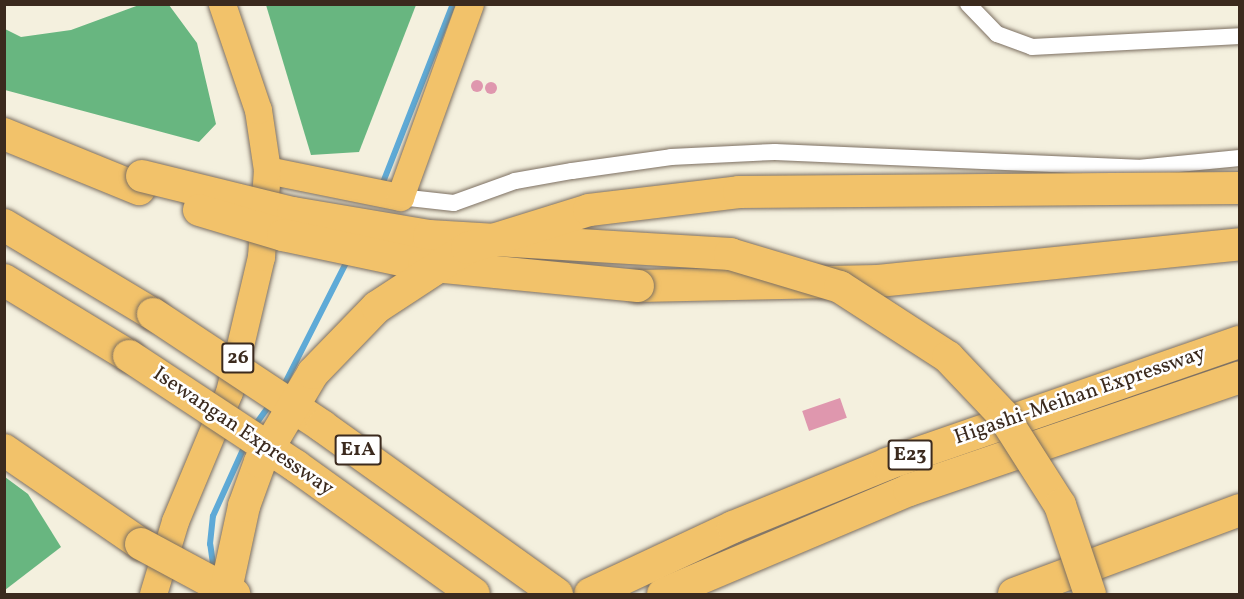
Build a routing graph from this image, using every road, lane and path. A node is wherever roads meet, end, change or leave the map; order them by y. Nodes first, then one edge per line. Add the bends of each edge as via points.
1 (222, 4) edge
2 (470, 4) edge
3 (968, 4) edge
4 (1239, 36) edge
5 (5, 134) edge
6 (1239, 158) edge
7 (267, 170) junction
8 (141, 182) junction
9 (1239, 188) edge
10 (400, 196) junction
11 (4, 225) edge
12 (1239, 244) edge
13 (4, 280) edge
14 (1239, 342) edge
15 (1239, 377) edge
16 (4, 450) edge
17 (1239, 510) edge
18 (153, 594) edge
19 (225, 594) edge
20 (234, 594) edge
21 (474, 594) edge
22 (557, 594) edge
23 (590, 594) edge
24 (663, 594) edge
25 (1014, 594) edge
26 (1090, 594) edge

1 - 7 main road, 26 via 258,110
2 - 10 main road
3 - 4 street via 997,34 1032,47
5 - 8 highway
6 - 10 street via 1138,168 774,152 671,157 572,171 515,181 454,203
7 - 10 main road
7 - 18 main road, 26 via 261,257 229,392 176,521
8 - 12 highway, bridge via 356,253 494,274 638,286 889,281
8 - 26 highway, bridge via 429,236 730,254 840,287 948,357 1002,414 1060,505
9 - 19 highway, bridge via 739,192 589,210 467,248 377,307 313,373 260,462 244,506
11 - 22 highway, E1A, bridge via 153,314 332,433
13 - 21 highway, Isewangan Expressway / E1A, bridge via 297,466
14 - 23 highway, Higashi-Meihan Expressway / E23 via 887,464 733,527
15 - 24 highway, Higashi-Meihan Expressway / E23 via 909,490
16 - 20 highway, bridge via 141,544
17 - 25 highway

